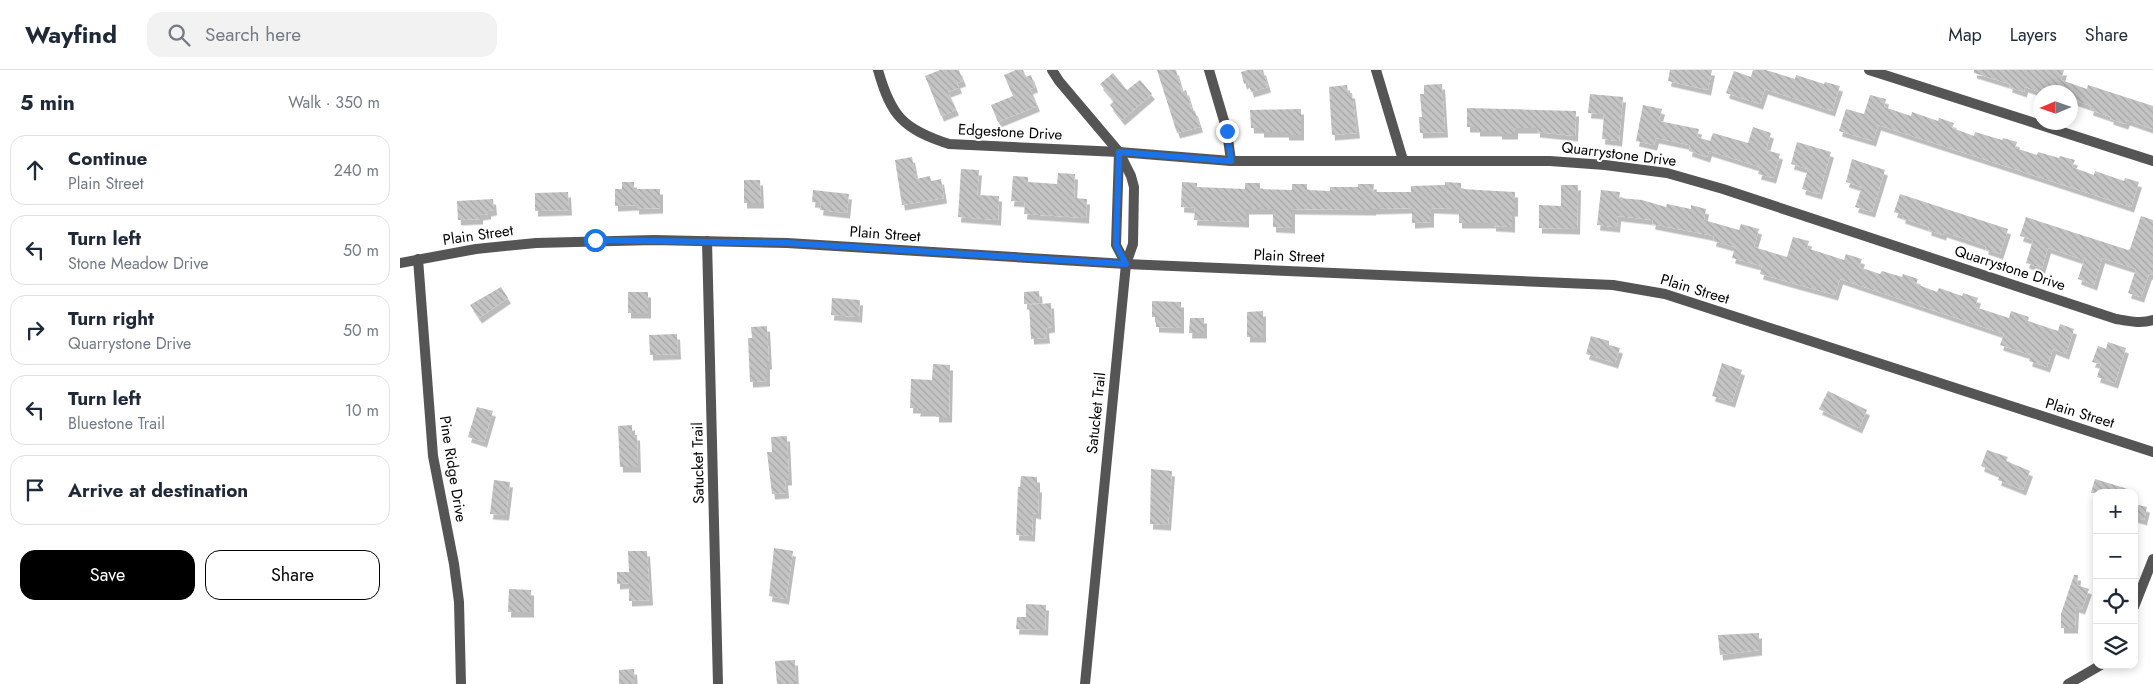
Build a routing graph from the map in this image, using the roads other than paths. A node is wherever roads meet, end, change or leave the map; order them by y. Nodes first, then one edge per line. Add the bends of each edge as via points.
1 (878, 70) edge
2 (1052, 70) edge
3 (1209, 70) edge
4 (1376, 70) edge
5 (1869, 70) edge
6 (1119, 152) junction
7 (1403, 160) junction
8 (2153, 160) edge
9 (1231, 161) junction
10 (707, 241) junction
11 (418, 258) junction
12 (400, 263) edge
13 (1126, 264) junction
14 (2153, 320) edge
15 (2153, 452) edge
16 (2153, 558) edge
17 (2138, 597) edge
18 (2094, 669) edge
19 (461, 684) edge
20 (718, 684) edge
21 (1085, 684) edge
22 (2068, 684) edge

1 - 6 street, Edgestone Drive via 885,95 901,121 926,136 949,144
2 - 6 street, Satucket Trail
3 - 9 street via 1225,123
4 - 7 street
5 - 8 street
6 - 9 street, Quarrystone Drive
6 - 13 street via 1116,245
6 - 13 street, Satucket Trail via 1134,187 1133,244
7 - 9 street, Quarrystone Drive
7 - 14 street, Quarrystone Drive via 1550,161 1667,173 2116,319 2130,322
10 - 11 street, Plain Street via 536,243
10 - 13 street, Plain Street via 863,247
10 - 20 street, Satucket Trail
11 - 12 street, Plain Street
11 - 19 street, Pine Ridge Drive via 433,456 459,602
13 - 15 street, Plain Street via 1574,282 1647,290
13 - 21 street, Satucket Trail
16 - 17 street
18 - 22 street

